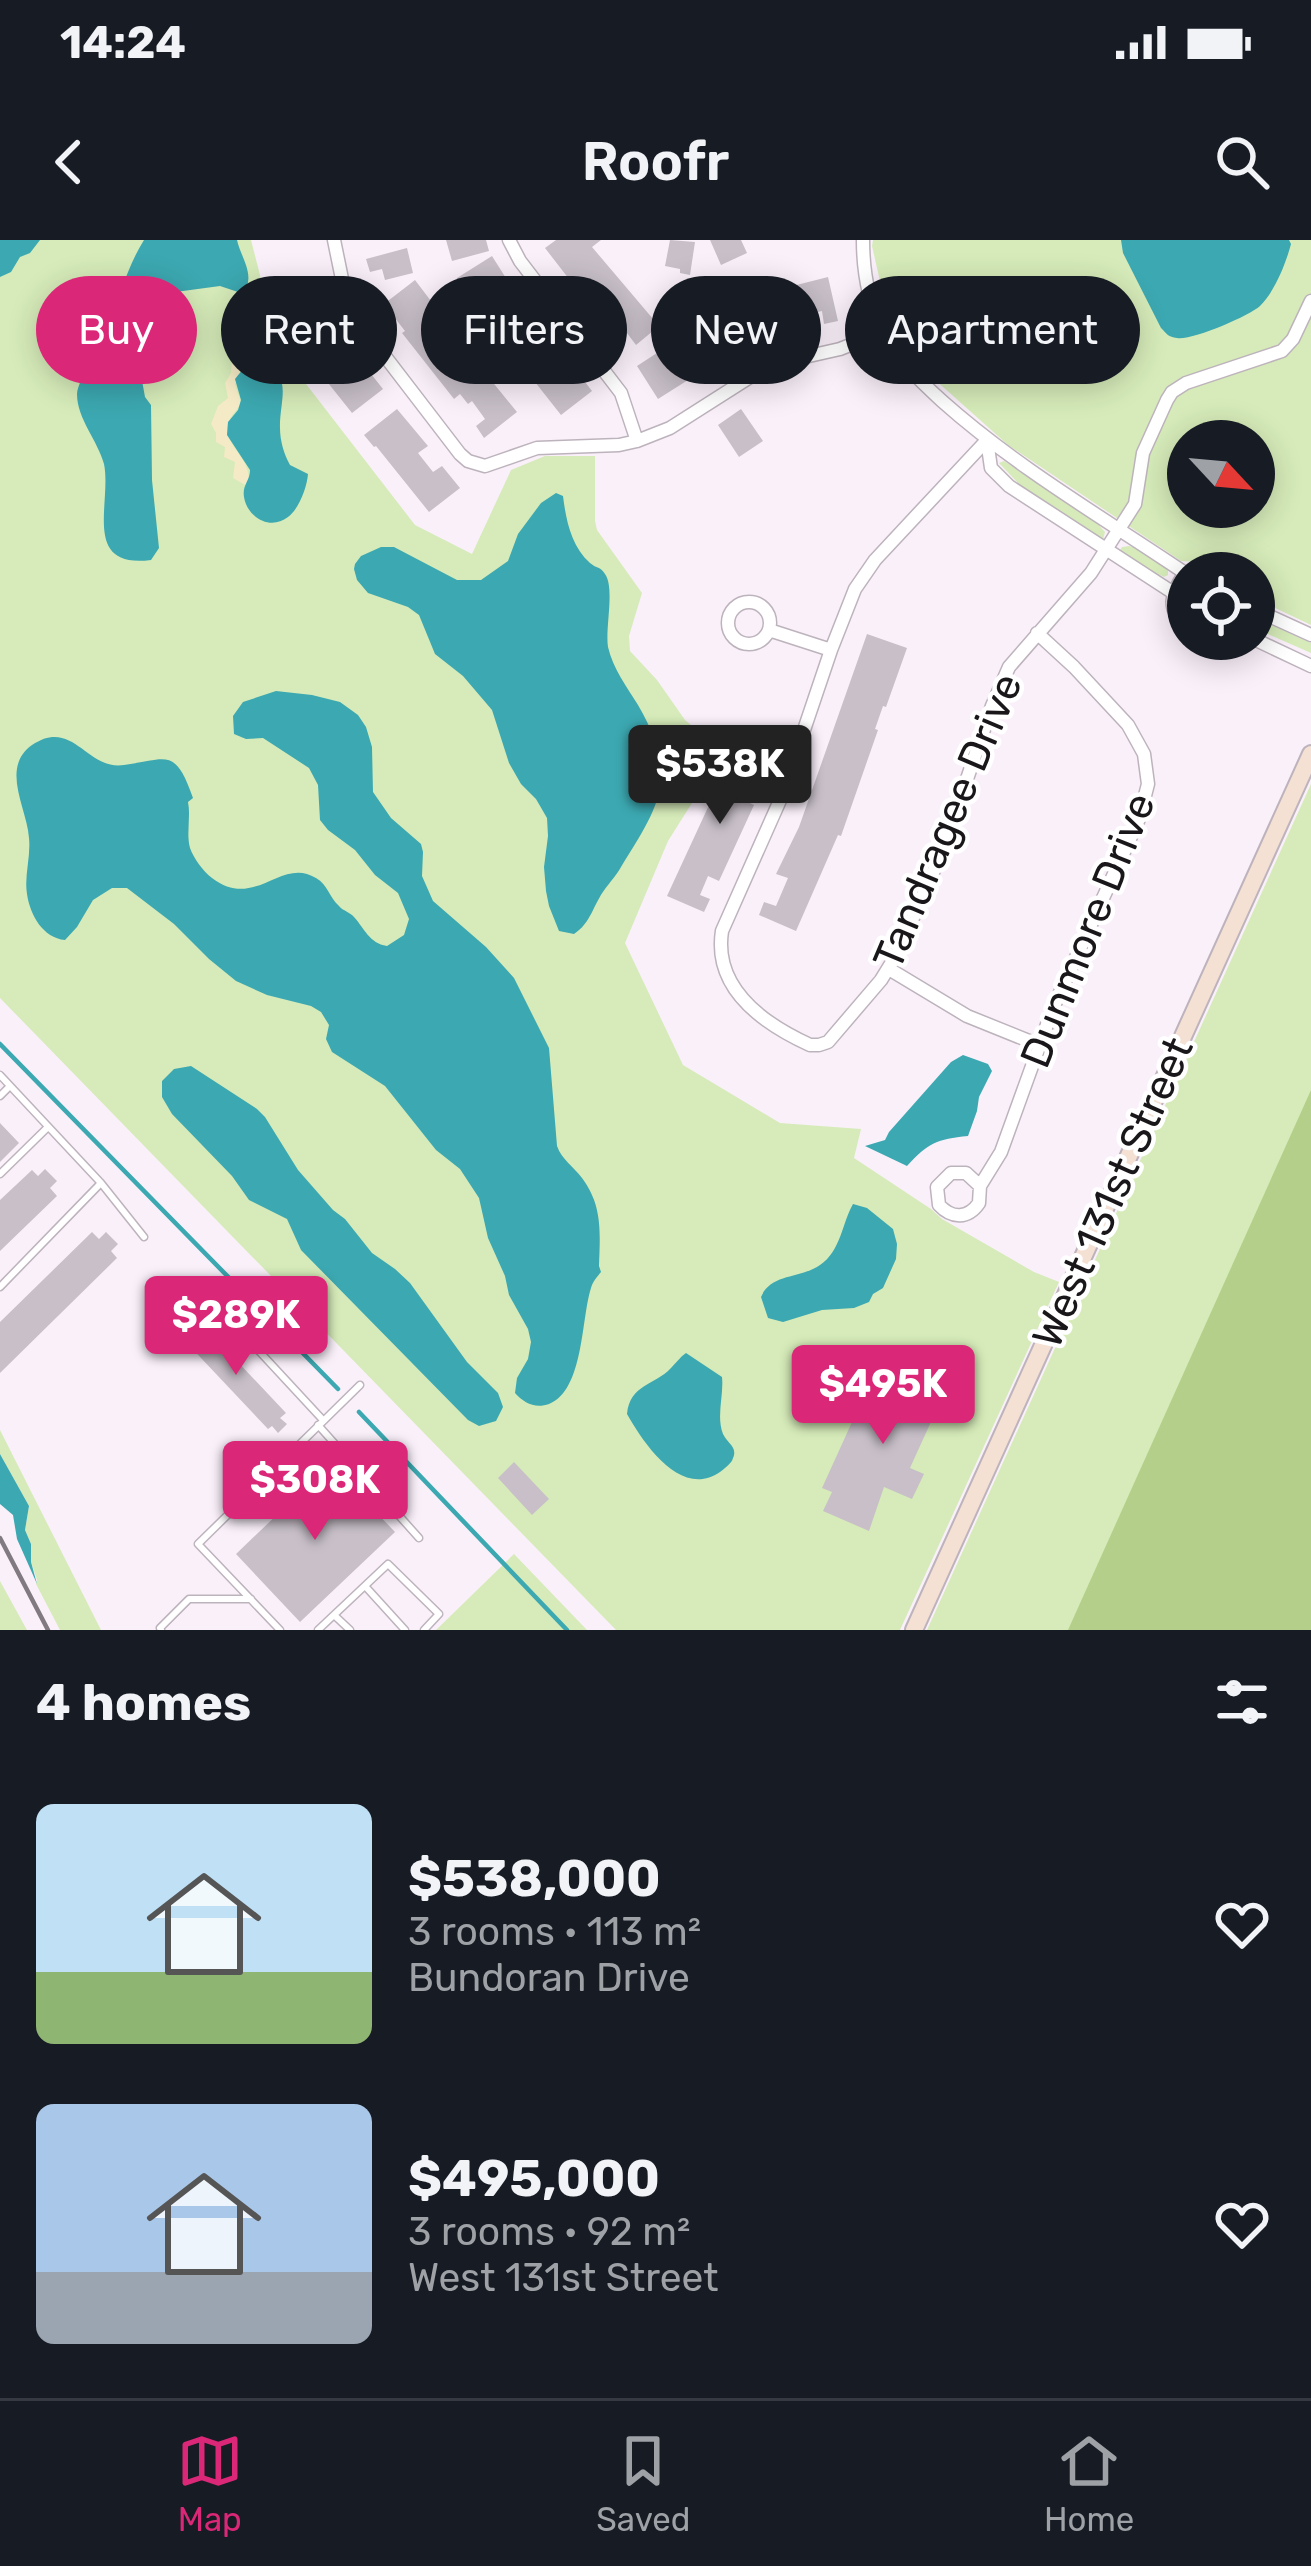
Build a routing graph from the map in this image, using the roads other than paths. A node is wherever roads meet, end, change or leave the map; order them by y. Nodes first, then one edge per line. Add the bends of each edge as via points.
1 (334, 240) edge
2 (508, 240) edge
3 (863, 240) edge
4 (867, 276) edge
5 (1311, 302) edge
6 (845, 347) edge
7 (924, 384) edge
8 (986, 440) junction
9 (637, 441) junction
10 (1120, 529) junction
11 (1106, 550) junction
12 (1167, 560) edge
13 (1167, 589) edge
14 (1275, 619) edge
15 (769, 630) dead end
16 (1037, 633) junction
17 (1311, 635) edge
18 (1275, 649) edge
19 (831, 650) junction
20 (1311, 666) edge
21 (1311, 754) edge
22 (889, 969) junction
23 (1039, 1045) junction
24 (0, 1075) edge
25 (10, 1086) junction
26 (0, 1096) edge
27 (48, 1126) junction
28 (0, 1174) edge
29 (101, 1183) junction
30 (980, 1186) dead end
31 (144, 1237) dead end
32 (0, 1287) edge
33 (247, 1339) dead end
34 (360, 1384) dead end
35 (321, 1423) junction
36 (419, 1538) dead end
37 (365, 1586) junction
38 (251, 1599) junction
39 (334, 1615) junction
40 (161, 1630) edge
41 (280, 1630) edge
42 (317, 1630) edge
43 (350, 1630) edge
44 (405, 1630) edge
45 (424, 1630) edge
46 (914, 1630) edge

1 - 9 street via 361,325 467,461 485,466 537,448
2 - 9 street via 621,394
3 - 4 street
5 - 10 street, Tandragee Drive via 1282,351 1172,392 1143,453 1136,504
6 - 9 street via 755,371
7 - 8 street
8 - 10 street
8 - 11 street via 991,469 1009,486
8 - 19 street via 863,576
10 - 11 street, Tandragee Drive
10 - 12 street
11 - 13 street
11 - 16 street, Tandragee Drive
14 - 17 street
15 - 19 street
16 - 22 street, Tandragee Drive via 1000,686 942,852
16 - 23 street, Dunmore Drive via 1128,725 1148,784
18 - 20 street
19 - 22 street, Tandragee Drive via 781,798 726,919 724,964 744,1003 810,1045 828,1042
21 - 46 street, West 131st Street
22 - 23 street via 967,1016
23 - 30 street, Dunmore Drive
24 - 25 lane
25 - 26 lane
25 - 27 lane
27 - 28 lane
27 - 29 lane
29 - 31 lane
29 - 32 lane
33 - 35 lane
34 - 35 lane
35 - 36 lane
35 - 38 lane via 198,1544
37 - 39 lane
37 - 44 lane
37 - 45 lane via 388,1564 439,1614
38 - 40 lane via 189,1599
38 - 41 lane
39 - 42 lane
39 - 43 lane

